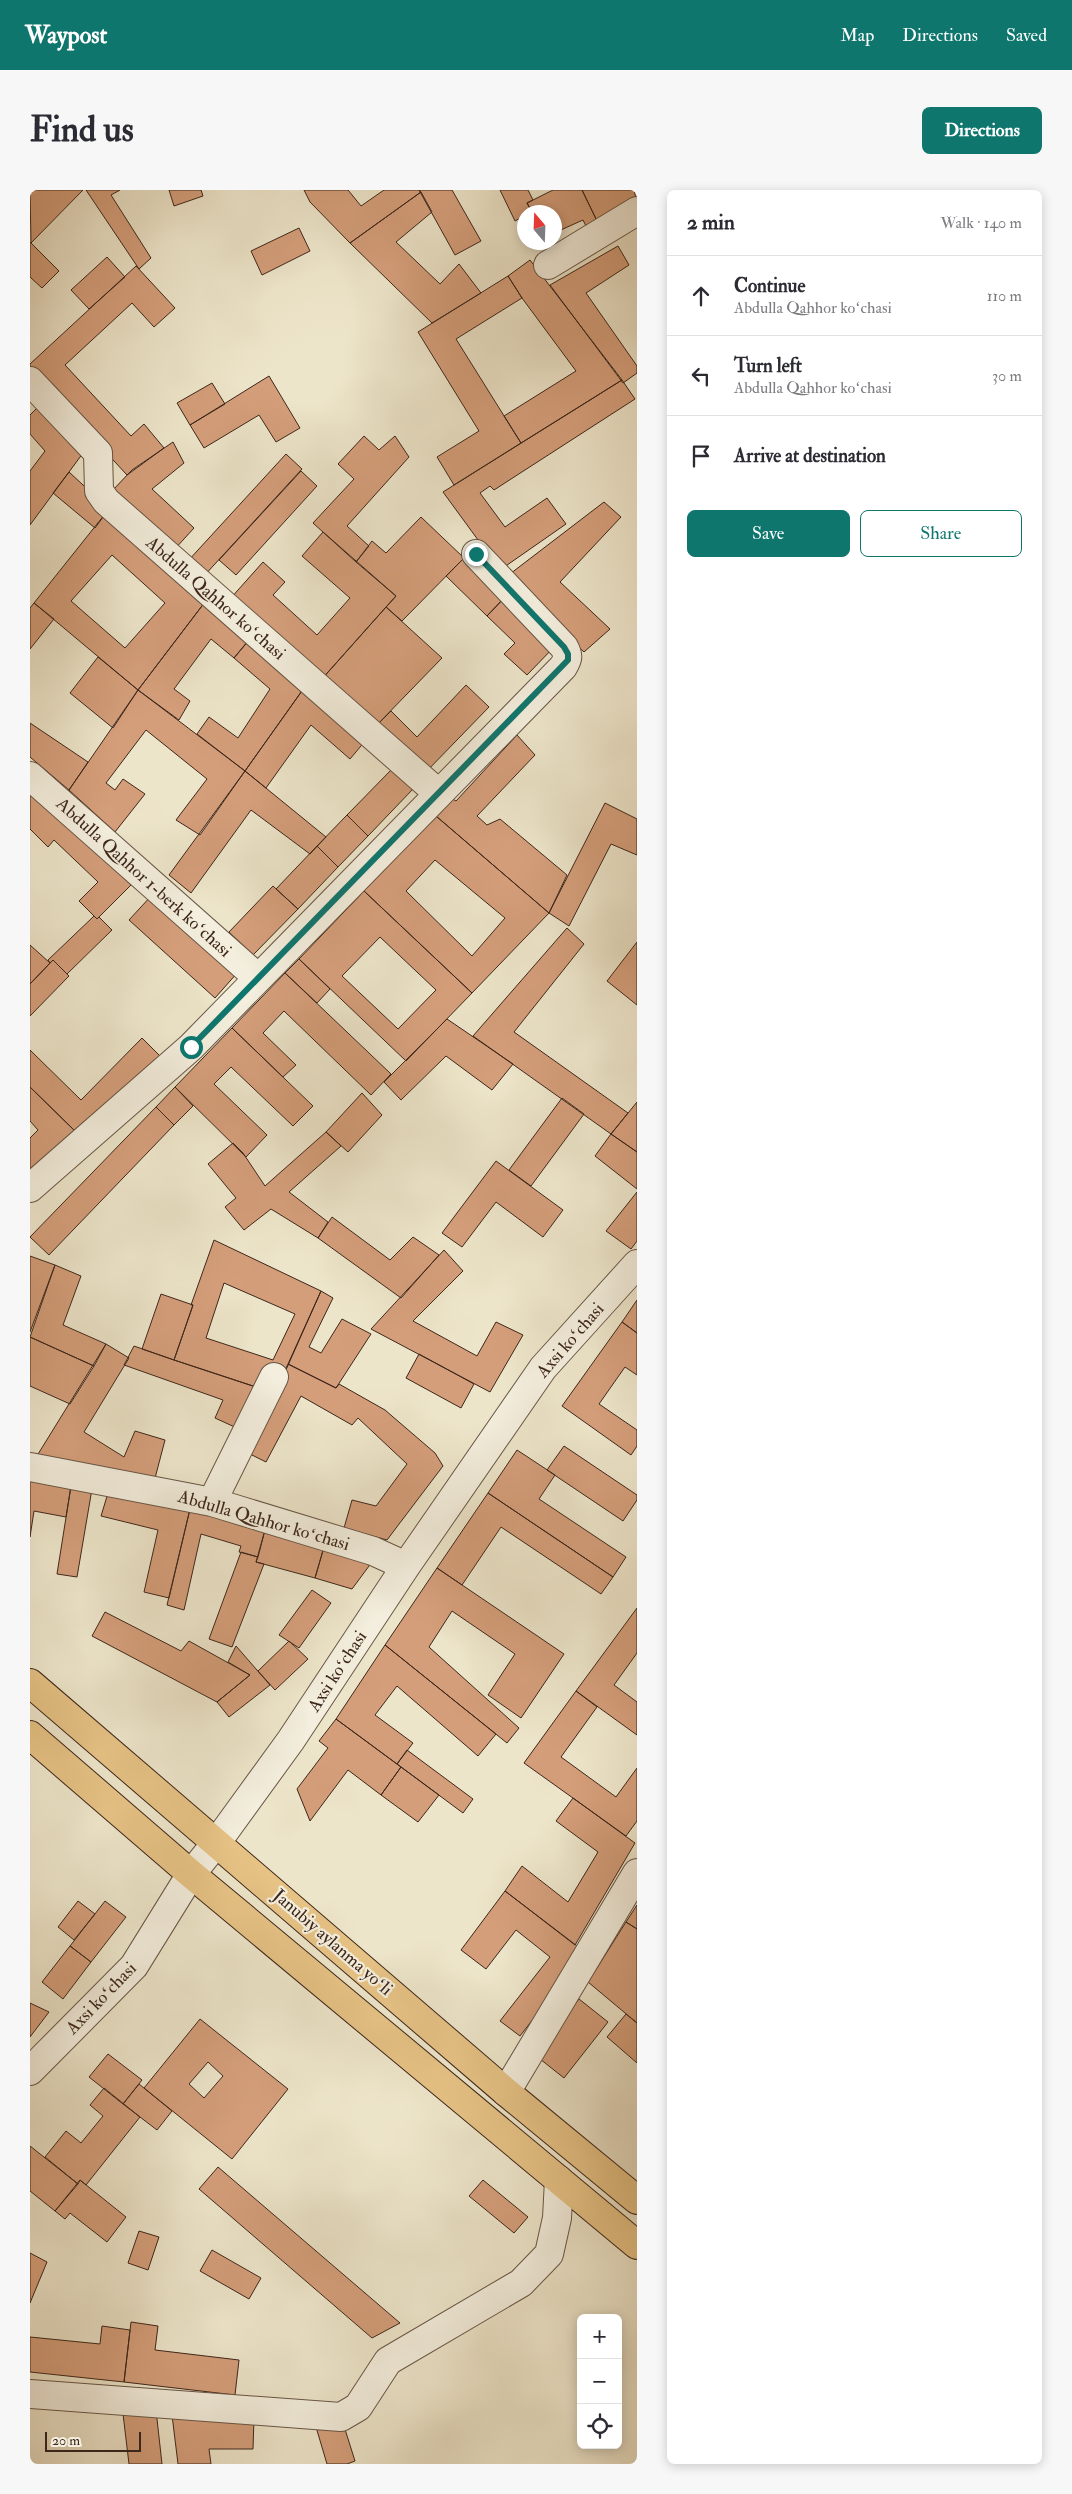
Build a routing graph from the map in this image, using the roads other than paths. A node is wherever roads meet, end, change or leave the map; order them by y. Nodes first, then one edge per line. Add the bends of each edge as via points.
1 (637, 211) edge
2 (548, 265) dead end
3 (30, 381) edge
4 (476, 554) dead end
5 (30, 776) edge
6 (438, 793) junction
7 (258, 978) junction
8 (30, 1188) edge
9 (637, 1264) edge
10 (274, 1377) dead end
11 (30, 1467) edge
12 (212, 1502) junction
13 (406, 1566) junction
14 (30, 1682) edge
15 (30, 1735) edge
16 (217, 1842) junction
17 (637, 1873) edge
18 (191, 1874) junction
19 (30, 2071) edge
20 (506, 2092) junction
21 (559, 2180) junction
22 (637, 2200) edge
23 (637, 2245) edge
24 (30, 2394) edge

1 - 2 street
3 - 6 street, Abdulla Qahhor koʻchasi via 98,453 99,490 106,501
4 - 6 street via 564,647 568,660
5 - 7 street, Аbdulla Qahhor 1-berk koʻchasi
6 - 7 street
7 - 8 street via 191,1047
9 - 13 street, Axsi koʻchasi via 543,1368
10 - 12 street
11 - 12 street, Abdulla Qahhor koʻchasi
12 - 13 street, Abdulla Qahhor koʻchasi via 373,1551
13 - 16 street, Axsi koʻchasi via 291,1740
14 - 16 highway, Janubiy aylanma yoʻli
15 - 18 highway, Janubiy aylanma yoʻli
16 - 18 street, Axsi koʻchasi
16 - 20 highway, Janubiy aylanma yoʻli
17 - 20 street
18 - 19 street, Axsi koʻchasi via 134,1966
18 - 21 highway, Janubiy aylanma yoʻli
20 - 22 highway, Janubiy aylanma yoʻli
21 - 23 highway, Janubiy aylanma yoʻli
21 - 24 street via 557,2218 549,2254 521,2283 388,2361 358,2408 341,2417

